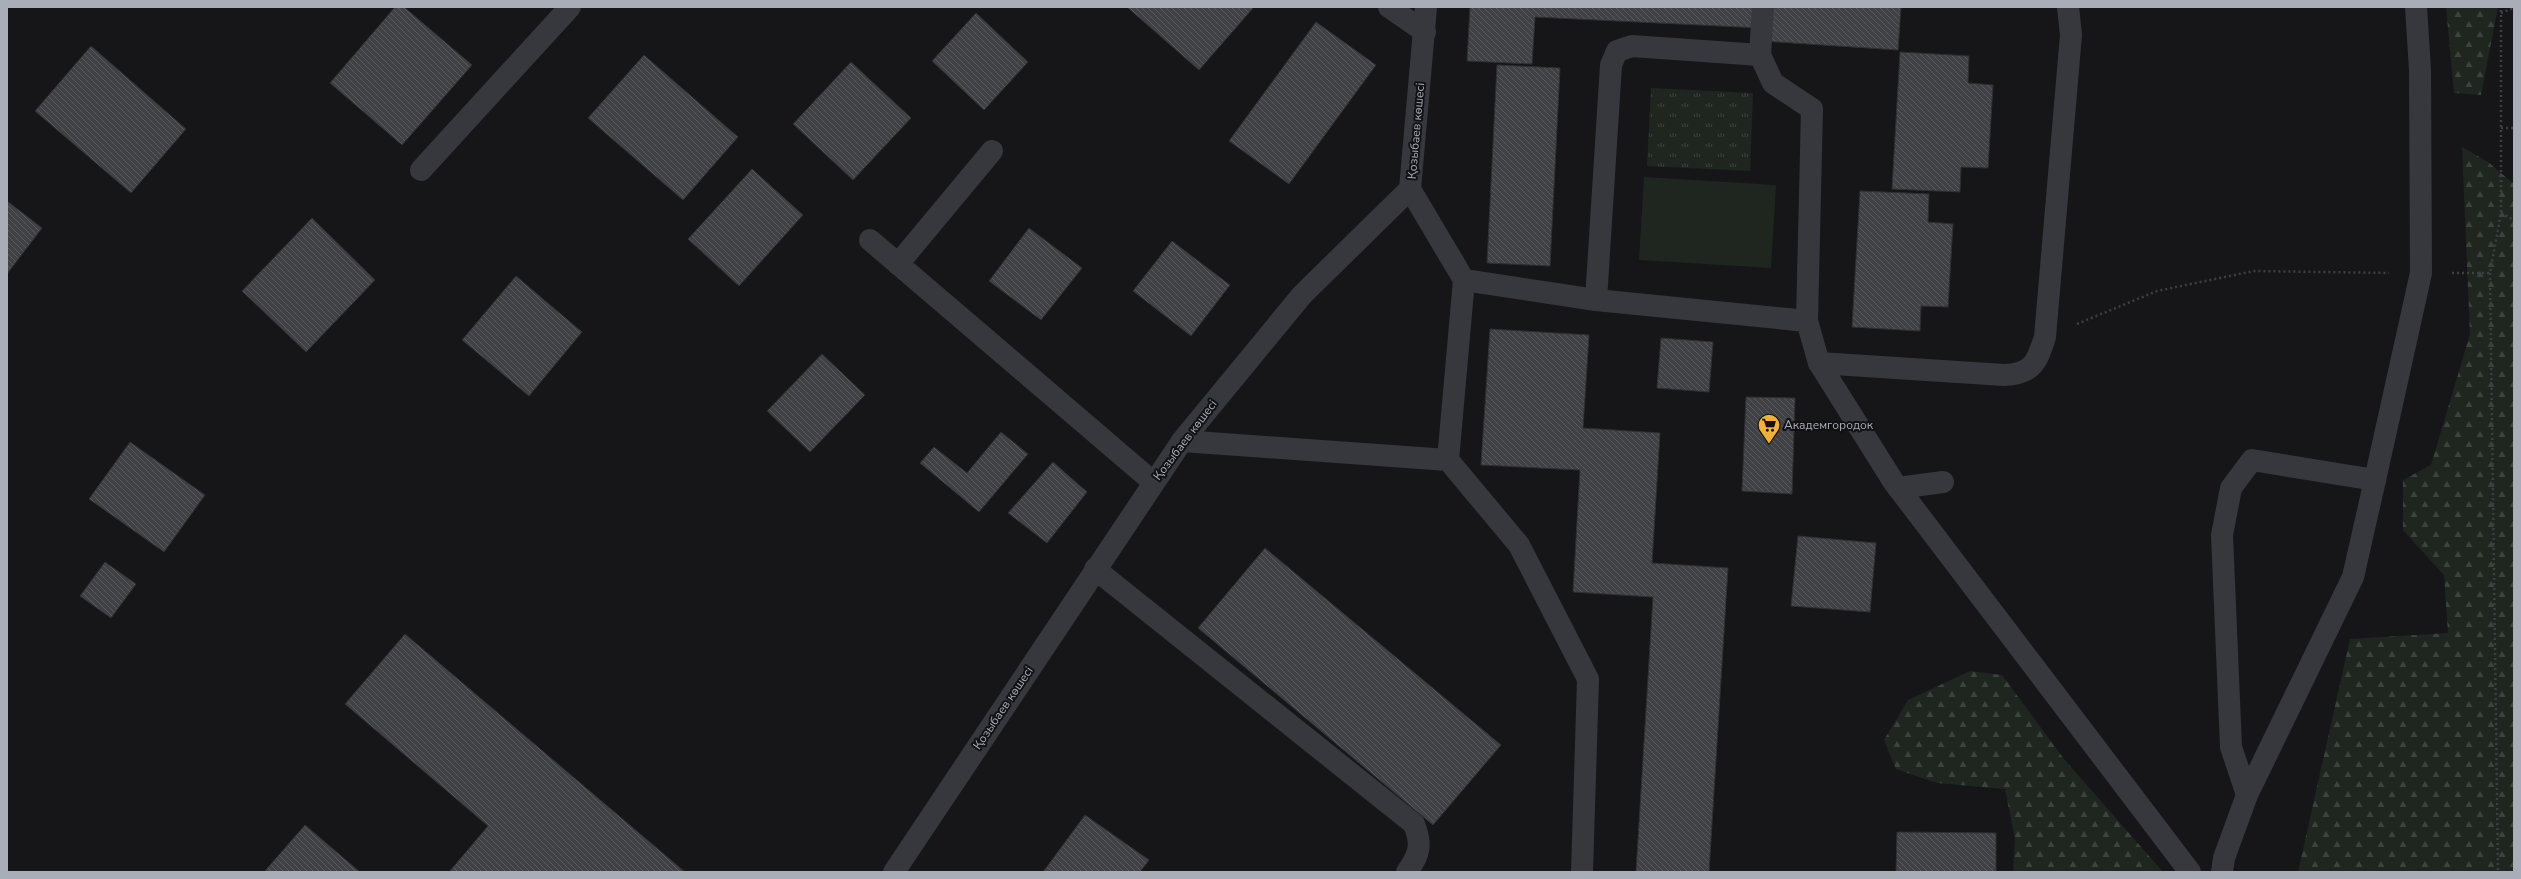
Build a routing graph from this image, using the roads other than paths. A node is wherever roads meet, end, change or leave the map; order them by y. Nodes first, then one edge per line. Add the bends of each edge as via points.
1 (570, 7) edge
2 (1389, 7) edge
3 (1426, 7) edge
4 (1763, 7) edge
5 (2068, 7) edge
6 (2416, 7) edge
7 (1425, 32) junction
8 (1760, 55) junction
9 (992, 150) dead end
10 (420, 170) dead end
11 (1410, 189) junction
12 (870, 240) dead end
13 (898, 264) junction
14 (1464, 280) junction
15 (1596, 300) junction
16 (1807, 321) junction
17 (1819, 363) junction
18 (1182, 441) junction
19 (1448, 460) junction
20 (2375, 480) junction
21 (1153, 482) junction
22 (1943, 482) dead end
23 (1898, 488) junction
24 (1095, 569) junction
25 (2247, 795) junction
26 (894, 872) edge
27 (1407, 872) edge
28 (1582, 872) edge
29 (2190, 872) edge
30 (2222, 872) edge

1 - 10 street
2 - 7 street
3 - 7 street, Қозыбаев көшесі
4 - 8 street
5 - 17 street via 2071,35 2045,337 2038,360 2020,375
6 - 20 street via 2420,70 2421,273
7 - 11 street, Қозыбаев көшесі
8 - 15 street via 1632,46 1618,51 1611,64
8 - 16 street via 1773,83 1812,109
9 - 13 street
11 - 14 street
11 - 18 street, Қозыбаев көшесі via 1302,295
12 - 13 street
13 - 21 street
14 - 15 street
14 - 19 street
15 - 16 street
16 - 17 street
17 - 23 street
18 - 19 street
18 - 21 street, Қозыбаев көшесі
19 - 28 street via 1519,545 1588,679
20 - 25 street via 2353,577
20 - 25 street via 2252,460 2231,488 2222,535 2231,747
21 - 24 street, Қозыбаев көшесі
22 - 23 street
23 - 29 street
24 - 26 street, Қозыбаев көшесі
24 - 27 street via 1414,824 1421,840 1414,862
25 - 30 street via 2224,858

